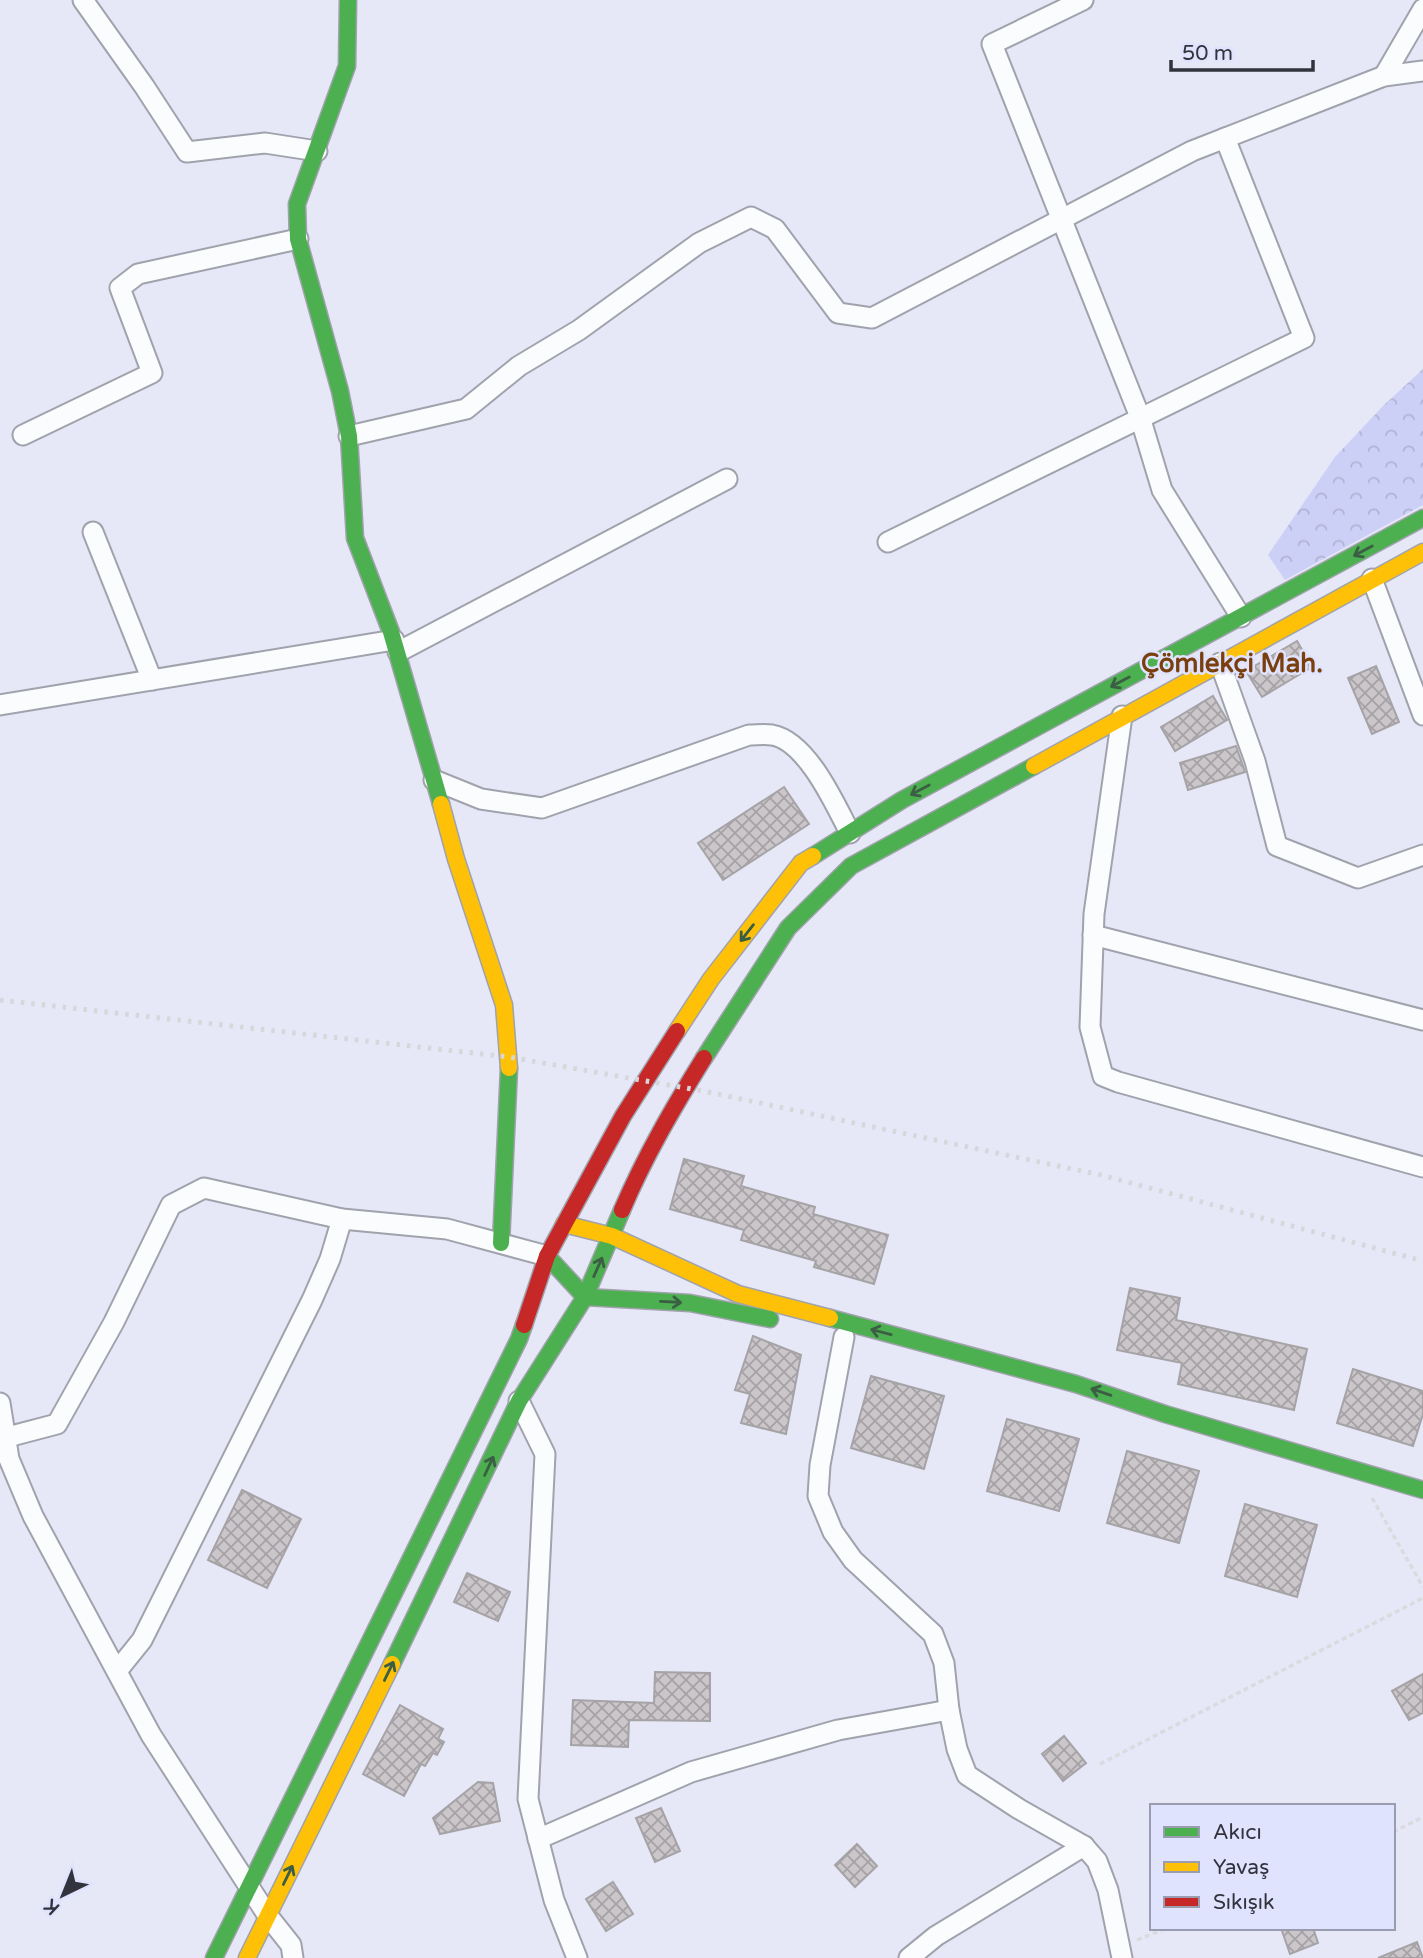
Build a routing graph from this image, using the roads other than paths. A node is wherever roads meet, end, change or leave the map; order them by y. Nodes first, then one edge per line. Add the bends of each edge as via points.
1 (82, 0) edge
2 (348, 0) edge
3 (1083, 0) edge
4 (1423, 9) edge
5 (1423, 71) edge
6 (1384, 76) junction
7 (1225, 138) junction
8 (317, 151) junction
9 (1061, 219) junction
10 (299, 239) junction
11 (1140, 417) junction
12 (23, 435) dead end
13 (349, 436) junction
14 (727, 479) dead end
15 (1423, 518) edge
16 (93, 532) dead end
17 (888, 542) dead end
18 (1423, 552) edge
19 (1372, 579) junction
20 (1241, 617) junction
21 (396, 646) junction
22 (1220, 663) junction
23 (152, 680) junction
24 (0, 705) edge
25 (1423, 715) edge
26 (1122, 716) junction
27 (434, 780) junction
28 (850, 833) junction
29 (1423, 855) edge
30 (1093, 935) junction
31 (1423, 1020) edge
32 (1423, 1167) edge
33 (342, 1219) junction
34 (564, 1224) junction
35 (612, 1236) junction
36 (501, 1243) junction
37 (547, 1256) junction
38 (585, 1297) junction
39 (844, 1337) junction
40 (974, 1373) dead end
41 (519, 1401) junction
42 (0, 1403) edge
43 (1091, 1406) dead end
44 (1165, 1414) junction
45 (3, 1439) edge
46 (1423, 1490) edge
47 (117, 1671) junction
48 (949, 1710) junction
49 (538, 1839) junction
50 (1084, 1846) junction
51 (249, 1885) junction
52 (268, 1916) junction
53 (1120, 1952) edge
54 (214, 1958) edge
55 (247, 1958) edge
56 (293, 1958) edge
57 (577, 1958) edge
58 (909, 1958) edge

1 - 8 street via 187,152 265,143
2 - 8 main road via 347,66
3 - 9 street via 992,44
4 - 6 street
5 - 6 street
6 - 7 street
7 - 9 street
7 - 11 street via 1304,338
8 - 10 main road via 297,204
9 - 11 street
9 - 13 street via 873,317 838,313 775,229 751,217 699,243 579,330 519,366 466,410
10 - 12 street via 138,274 120,288 152,373
10 - 13 main road
11 - 17 street
11 - 20 street via 1161,490
13 - 21 main road via 355,538
14 - 21 street
15 -> 20 main road
16 - 23 street
18 - 19 main road
19 - 22 main road
19 - 25 street
20 -> 28 main road via 902,800
21 - 23 street
21 - 27 main road
22 - 26 main road
22 - 29 street via 1255,761 1278,846 1359,878
23 - 24 street
26 - 30 street
26 - 35 main road via 851,866 788,928 667,1117
27 - 28 street via 481,799 541,808 749,735 774,735 796,749 818,774
27 - 36 main road via 504,1005 509,1057
28 -> 34 main road via 801,863 712,979 623,1116
30 - 31 street
30 - 32 street via 1090,1027 1103,1076
33 - 36 street via 447,1229
33 - 45 street via 204,1188 170,1205 114,1322 57,1424
33 - 47 street via 331,1259 312,1300 142,1640
34 - 35 main road
34 - 37 main road
38 -> 35 main road
44 -> 35 main road via 1076,1384 738,1294
36 - 37 street
37 - 38 main road
37 - 51 main road via 519,1339
38 -> 39 main road via 690,1303
38 - 41 main road
39 - 40 main road
39 - 48 street via 818,1496 833,1532 853,1560 933,1634 944,1663
41 - 49 street via 545,1454 528,1800
52 -> 41 main road
42 - 45 street
43 - 44 main road via 1117,1414
44 - 46 main road
45 - 47 street via 33,1516
47 - 51 street via 151,1735
48 - 49 street via 838,1730 691,1772
48 - 50 street via 967,1775
49 - 57 street via 554,1900
50 - 53 street via 1097,1861 1108,1890
50 - 58 street via 936,1936
51 - 52 street
51 - 54 main road
52 - 55 main road
52 - 56 street via 291,1945

